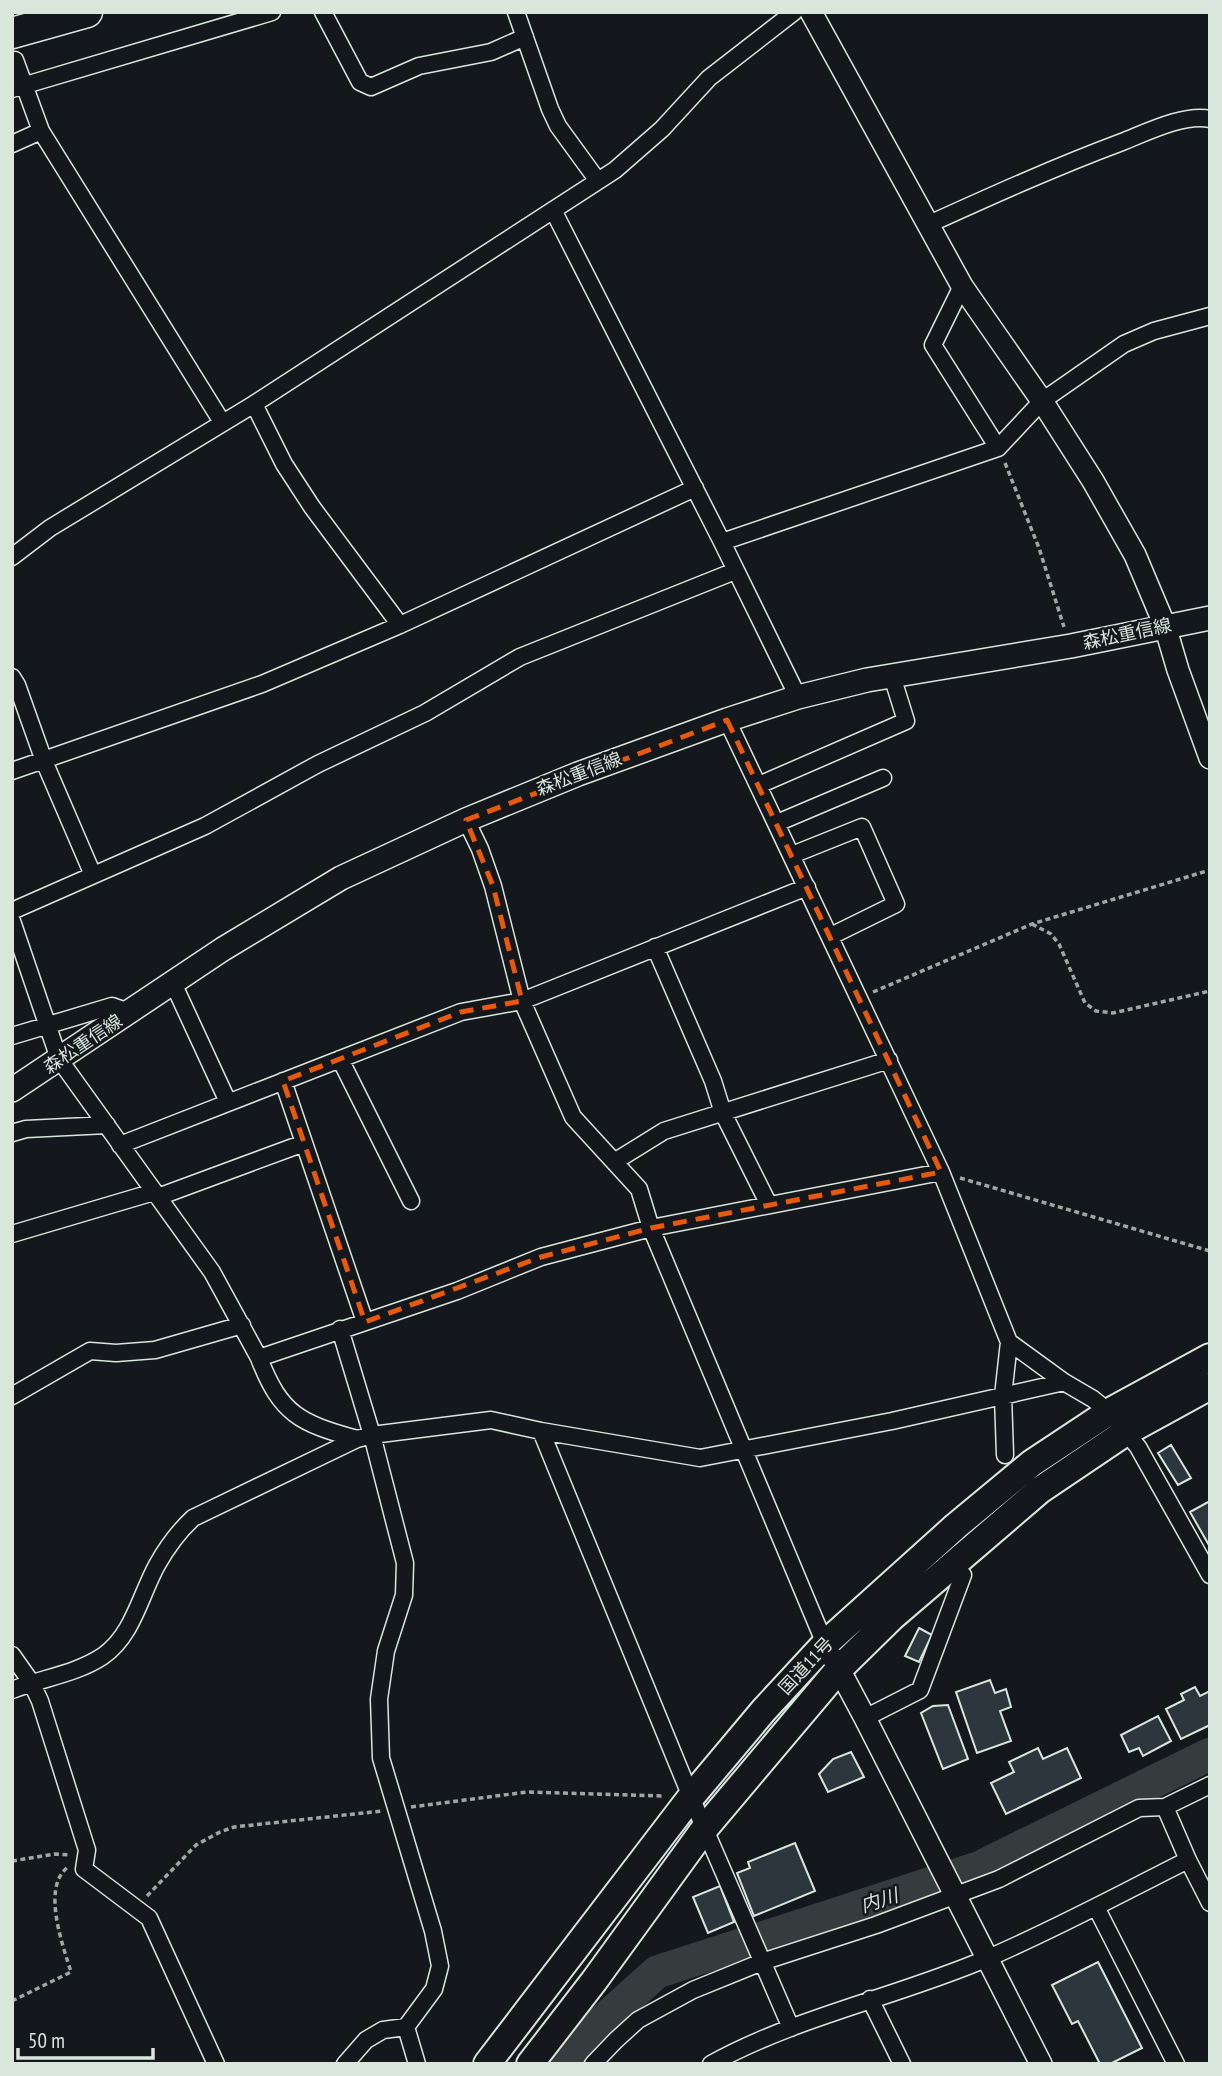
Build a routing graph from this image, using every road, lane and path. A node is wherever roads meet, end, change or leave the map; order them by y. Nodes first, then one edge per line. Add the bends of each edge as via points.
1 (87, 12) edge
2 (272, 12) edge
3 (323, 12) edge
4 (516, 12) edge
5 (794, 12) edge
6 (811, 12) edge
7 (525, 37) junction
8 (14, 47) edge
9 (18, 87) edge
10 (1210, 119) edge
11 (41, 131) junction
12 (12, 145) edge
13 (598, 181) junction
14 (553, 210) junction
15 (927, 225) junction
16 (962, 286) junction
17 (1210, 316) edge
18 (1042, 401) junction
19 (254, 404) junction
20 (222, 422) junction
21 (998, 448) junction
22 (695, 488) junction
23 (723, 542) junction
24 (12, 558) edge
25 (736, 570) junction
26 (1210, 618) edge
27 (400, 625) junction
28 (1165, 626) junction
29 (1070, 646) junction
30 (892, 676) junction
31 (12, 677) edge
32 (798, 697) junction
33 (727, 720) junction
34 (1210, 758) edge
35 (44, 761) junction
36 (12, 771) edge
37 (883, 778) dead end
38 (759, 785) junction
39 (466, 820) junction
40 (777, 823) junction
41 (792, 855) junction
42 (1210, 870) edge
43 (93, 875) junction
44 (807, 887) junction
45 (12, 911) edge
46 (12, 921) edge
47 (1032, 925) junction
48 (831, 936) junction
49 (655, 947) junction
50 (173, 983) junction
51 (1210, 991) edge
52 (860, 998) junction
53 (522, 1001) junction
54 (129, 1013) junction
55 (48, 1026) junction
56 (12, 1036) edge
57 (59, 1059) junction
58 (340, 1059) junction
59 (889, 1060) junction
60 (283, 1081) junction
61 (12, 1090) edge
62 (229, 1102) junction
63 (723, 1113) junction
64 (107, 1125) junction
65 (12, 1133) edge
66 (304, 1143) junction
67 (120, 1144) junction
68 (614, 1162) junction
69 (941, 1172) junction
70 (156, 1194) junction
71 (411, 1201) dead end
72 (769, 1205) junction
73 (651, 1228) junction
74 (12, 1234) edge
75 (1210, 1251) edge
76 (365, 1322) junction
77 (242, 1325) junction
78 (340, 1329) junction
79 (1009, 1342) junction
80 (1210, 1357) edge
81 (259, 1358) junction
82 (1064, 1382) junction
83 (1210, 1386) edge
84 (12, 1396) edge
85 (1003, 1396) junction
86 (1118, 1422) junction
87 (541, 1432) junction
88 (364, 1437) junction
89 (744, 1449) junction
90 (1005, 1455) dead end
91 (954, 1564) junction
92 (1210, 1575) edge
93 (825, 1644) junction
94 (12, 1655) edge
95 (839, 1670) junction
96 (31, 1682) junction
97 (12, 1690) edge
98 (865, 1718) junction
99 (1210, 1786) edge
100 (691, 1797) junction
101 (1165, 1807) junction
102 (705, 1828) junction
103 (1188, 1860) junction
104 (12, 1861) edge
105 (85, 1862) junction
106 (954, 1892) junction
107 (1210, 1903) edge
108 (1096, 1907) junction
109 (988, 1958) junction
110 (760, 1959) junction
111 (870, 1999) junction
112 (12, 2001) edge
113 (406, 2027) junction
114 (791, 2028) junction
115 (216, 2064) edge
116 (345, 2064) edge
117 (417, 2064) edge
118 (487, 2064) edge
119 (530, 2064) edge
120 (593, 2064) edge
121 (711, 2064) edge
122 (902, 2064) edge
123 (1041, 2064) edge
124 (1176, 2064) edge

1 - 8 highway
2 - 9 street
3 - 7 street via 360,82 371,87 419,66 491,52
4 - 7 street
5 - 13 street via 709,78 643,147
6 - 15 street
7 - 13 street via 558,126
8 - 9 street
9 - 11 street
10 - 15 street via 1166,125 1058,166
11 - 12 street
11 - 20 street
13 - 14 street
14 - 19 street
14 - 22 street
15 - 16 street
16 - 18 street
16 - 21 street via 933,345
17 - 18 street via 1124,344
18 - 21 street
18 - 28 street via 1135,555
19 - 20 street
19 - 27 street via 312,507
20 - 24 street via 50,528
21 - 23 street
21 - 29 path via 1039,548
22 - 23 street
22 - 27 street
23 - 25 street
25 - 32 street
25 - 43 street via 520,657 425,713 318,764 205,827
26 - 28 main road, 森松重信線
27 - 35 street via 262,684
28 - 29 main road, 森松重信線
28 - 34 street
29 - 30 main road, 森松重信線
30 - 32 main road, 森松重信線
30 - 38 street via 906,722
31 - 35 street
32 - 33 main road, 森松重信線
33 - 38 street
33 - 39 main road, 森松重信線
35 - 36 street
35 - 43 street
37 - 40 street
38 - 40 street
39 - 50 main road, 森松重信線 via 341,878
39 - 53 street via 493,886
40 - 41 street
41 - 44 street
41 - 48 street via 862,827 896,904
42 - 47 path
43 - 45 street
44 - 48 street
44 - 49 street
46 - 55 street
47 - 51 path via 1051,934 1059,944 1085,1003 1096,1011 1113,1013
47 - 52 path
48 - 52 street
49 - 53 street
49 - 63 street
50 - 54 main road, 森松重信線
50 - 62 street
52 - 59 street
53 - 58 street via 461,1012
53 - 68 street via 573,1117
54 - 55 street via 112,1006
54 - 57 main road, 森松重信線
55 - 56 street
55 - 57 street
57 - 61 main road, 森松重信線
57 - 64 street
58 - 60 street
58 - 71 street
59 - 63 street
59 - 69 street
60 - 62 street
60 - 66 street
62 - 67 street
63 - 68 street via 664,1131
63 - 72 street
64 - 65 street
64 - 67 street
66 - 70 street
66 - 76 street
67 - 70 street
68 - 73 street via 639,1189
69 - 72 street
69 - 75 path
69 - 79 street
70 - 74 street
70 - 77 street via 212,1272
72 - 73 street
73 - 76 street via 541,1257
73 - 89 street
76 - 78 street
77 - 81 street
77 - 84 street via 155,1350 90,1351
78 - 81 street
78 - 88 street
79 - 82 street
79 - 85 street
80 - 86 highway, 国道11号
81 - 88 street via 289,1411 321,1428
82 - 85 street
82 - 86 street via 1093,1399
83 - 86 highway, 国道11号
85 - 89 street
85 - 90 street
86 - 91 highway, 国道11号
86 - 92 street via 1138,1447
86 - 93 highway, 国道11号 via 1032,1463
87 - 88 street via 491,1420
87 - 89 street via 700,1458
87 - 100 street
88 - 96 street via 192,1518 156,1566 121,1641 82,1667
88 - 113 street via 405,1563 404,1595 386,1651 379,1699 381,1758 440,1966 433,1989
89 - 93 street
91 - 95 highway, 国道11号
91 - 98 street via 963,1575 919,1689
93 - 95 street
93 - 100 highway, 国道11号
94 - 96 street
95 - 98 street
95 - 102 highway, 国道11号
96 - 97 street
96 - 105 street via 87,1850
98 - 106 street
99 - 101 street
100 - 102 street
100 - 118 highway, 国道11号
101 - 103 street
101 - 106 street via 1139,1808 999,1879
102 - 110 street
102 - 119 highway, 国道11号
103 - 107 street
103 - 108 street
104 - 105 path via 55,1854
105 - 112 path via 65,1869 56,1899 55,1918 71,1972
105 - 115 street via 149,1918
106 - 109 street
106 - 110 street via 876,1925
108 - 109 street
108 - 124 street
109 - 111 street
109 - 123 street
110 - 114 street
110 - 120 street via 646,2015
111 - 114 street
111 - 122 street
113 - 116 street via 383,2030 366,2040
113 - 117 street
114 - 121 street

